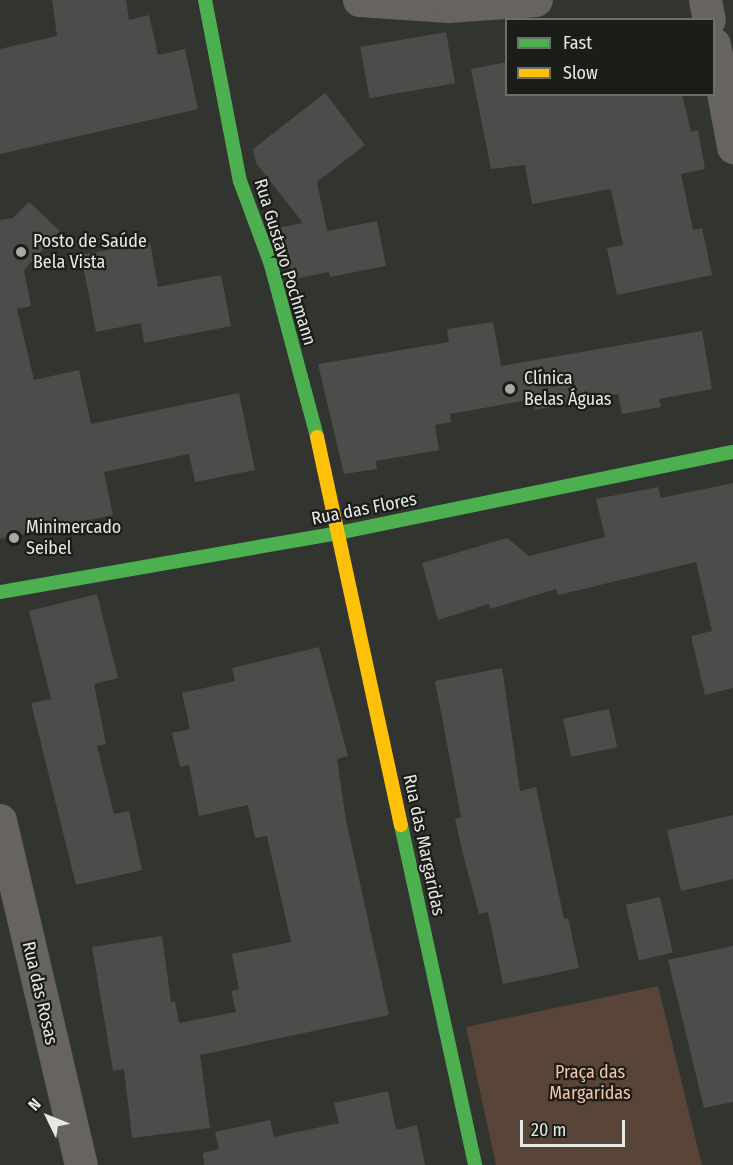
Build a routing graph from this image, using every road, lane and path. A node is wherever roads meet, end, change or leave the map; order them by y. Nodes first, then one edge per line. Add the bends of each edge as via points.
1 (205, 0) edge
2 (359, 0) edge
3 (536, 0) edge
4 (705, 0) edge
5 (709, 18) edge
6 (715, 49) edge
7 (733, 147) edge
8 (733, 452) edge
9 (338, 533) junction
10 (0, 592) edge
11 (0, 820) edge
12 (81, 1165) edge
13 (475, 1165) edge

1 - 9 street, Rua Gustavo Pochmann via 240,181 274,276 313,420
2 - 3 street via 448,6
4 - 5 street
6 - 7 street
8 - 9 street, Rua das Flores
9 - 10 street, Rua das Flores
9 - 13 street, Rua das Margaridas
11 - 12 street, Rua das Rosas

